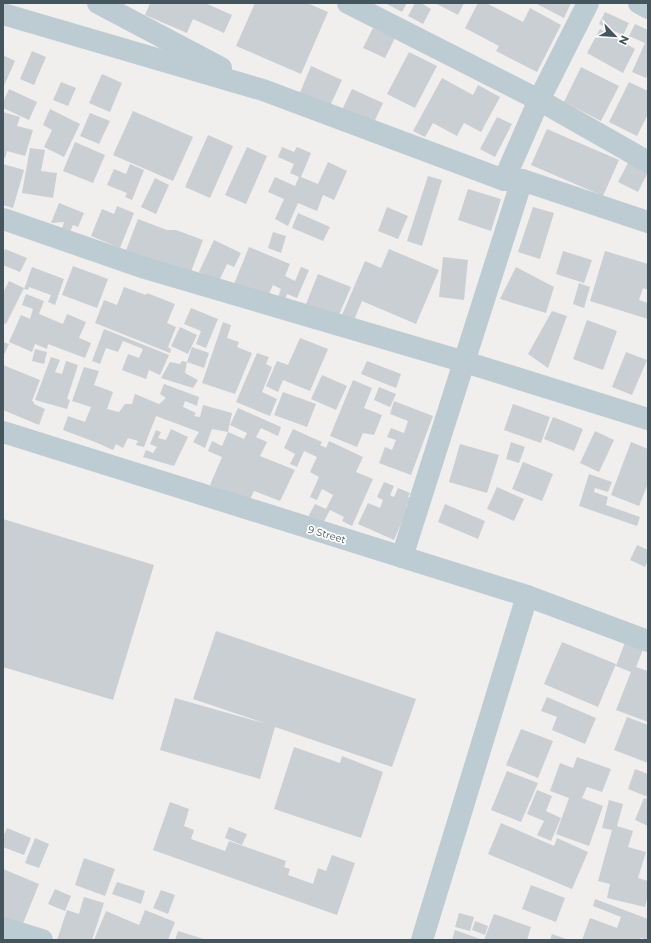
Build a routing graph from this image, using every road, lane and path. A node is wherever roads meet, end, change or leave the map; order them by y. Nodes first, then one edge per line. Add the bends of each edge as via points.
1 (348, 3) edge
2 (588, 3) edge
3 (639, 3) edge
4 (112, 6) edge
5 (648, 8) edge
6 (3, 14) edge
7 (263, 90) junction
8 (539, 100) junction
9 (648, 162) edge
10 (513, 180) junction
11 (3, 219) edge
12 (648, 222) edge
13 (465, 362) junction
14 (648, 419) edge
15 (3, 432) edge
16 (402, 557) junction
17 (527, 596) junction
18 (648, 641) edge
19 (3, 928) edge
20 (42, 940) edge
21 (422, 940) edge

1 - 8 street
2 - 8 street
3 - 5 street
4 - 7 street
6 - 7 street
7 - 10 street
8 - 9 street
8 - 10 street
10 - 12 street
10 - 13 street
11 - 13 street via 146,268
13 - 14 street
13 - 16 street
15 - 16 street, 9 Street
16 - 17 street, 9 Street
17 - 18 street, 9 Street
17 - 21 street
19 - 20 street

